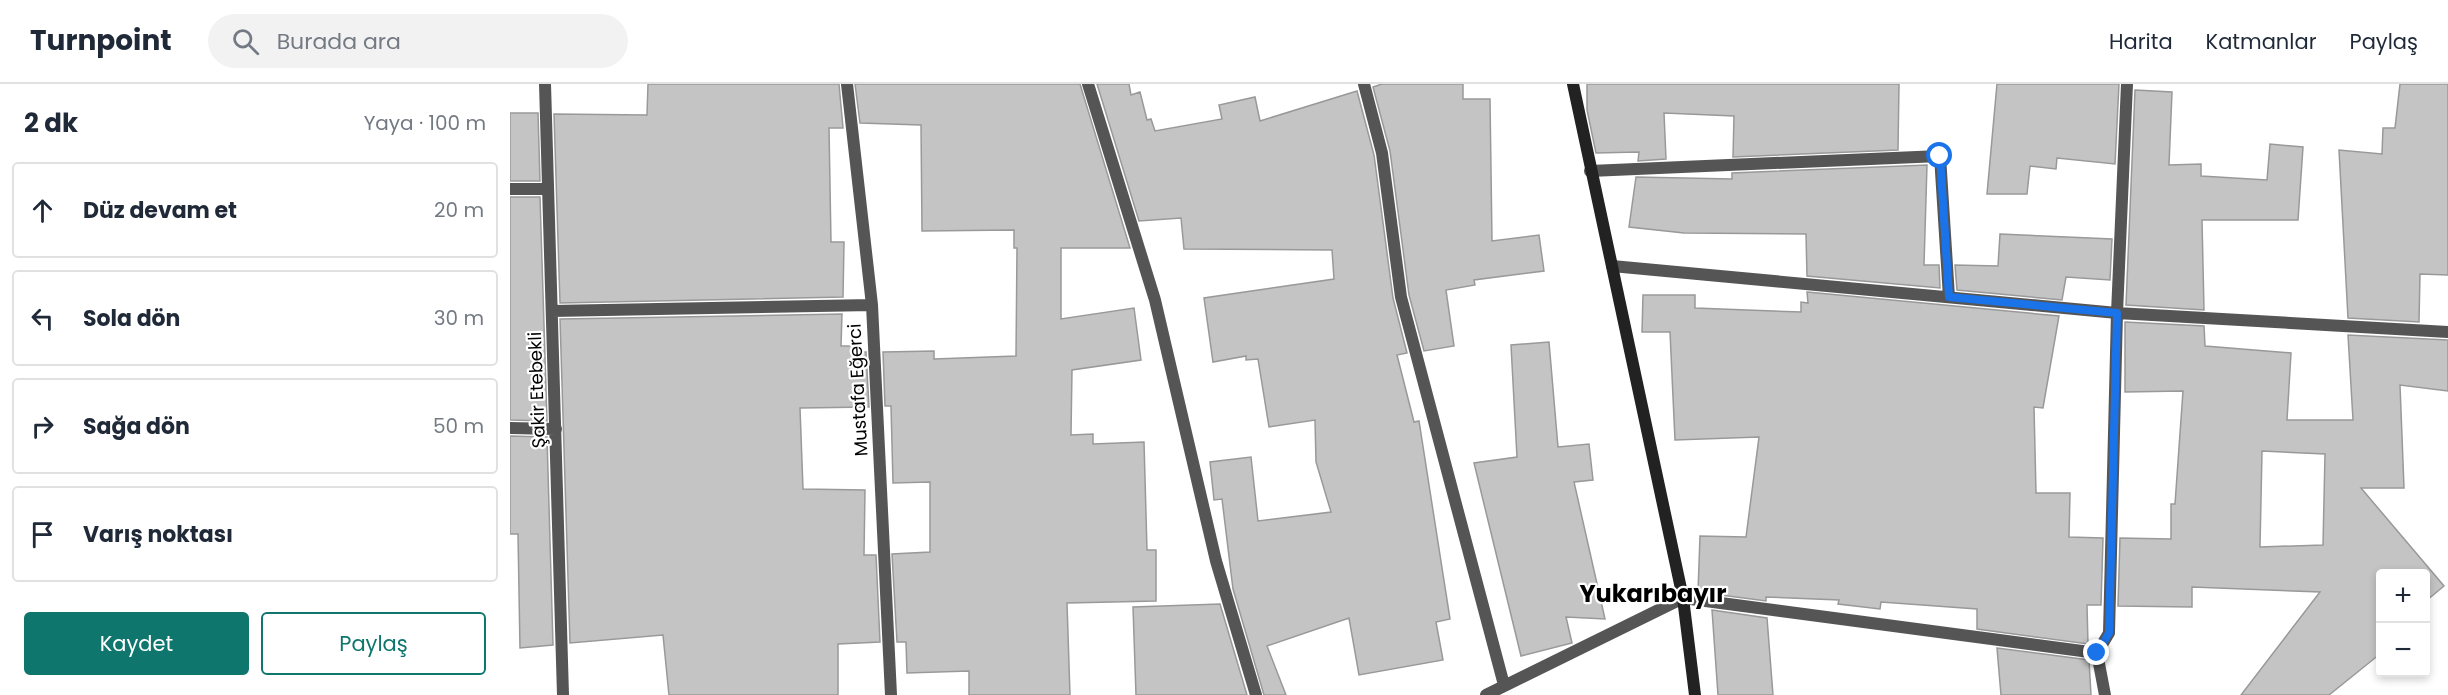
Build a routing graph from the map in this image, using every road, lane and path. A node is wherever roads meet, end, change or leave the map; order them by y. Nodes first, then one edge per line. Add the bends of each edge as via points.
1 (545, 84) edge
2 (847, 84) edge
3 (1088, 84) edge
4 (1364, 84) edge
5 (1573, 84) edge
6 (2127, 84) edge
7 (1590, 171) junction
8 (510, 189) edge
9 (548, 189) junction
10 (1612, 266) junction
11 (1949, 297) junction
12 (872, 305) junction
13 (552, 311) junction
14 (2117, 313) junction
15 (2448, 332) edge
16 (510, 428) edge
17 (556, 429) junction
18 (1683, 598) junction
19 (2097, 653) junction
20 (1504, 685) junction
21 (563, 695) edge
22 (891, 695) edge
23 (1256, 695) edge
24 (1486, 695) edge
25 (1695, 695) edge
26 (2105, 695) edge

1 - 9 street, Şakir Etebekli
2 - 12 street, Mustafa Eğerci
3 - 23 street via 1155,300 1216,561
4 - 20 street via 1382,153 1401,297
5 - 7 street
6 - 14 street
7 - 10 street
7 - 11 street via 1940,156
8 - 9 street
9 - 13 street, Şakir Etebekli
10 - 11 street
10 - 18 street
11 - 14 street
12 - 13 street
12 - 22 street, Mustafa Eğerci
13 - 17 street, Şakir Etebekli
14 - 15 street
14 - 19 street via 2109,633
16 - 17 street
17 - 21 street, Şakir Etebekli
18 - 19 street
18 - 20 street
18 - 25 street
19 - 26 street
20 - 24 street

